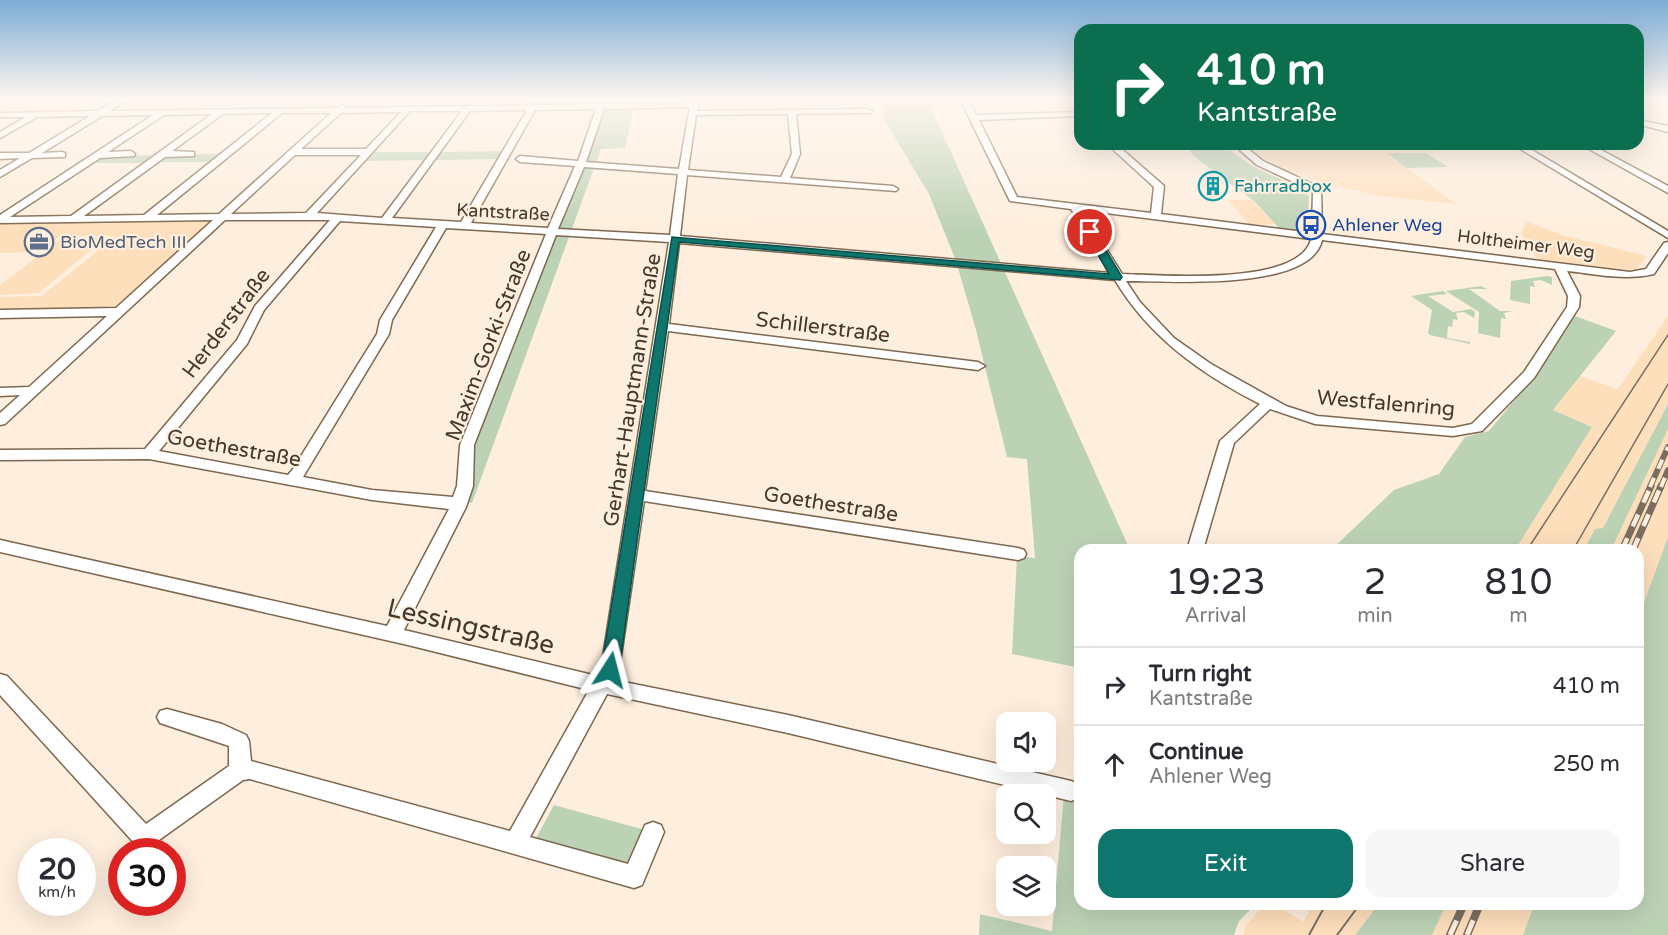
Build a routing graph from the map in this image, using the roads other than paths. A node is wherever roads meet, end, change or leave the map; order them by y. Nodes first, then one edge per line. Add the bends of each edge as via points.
1 (52, 143) edge
2 (115, 143) edge
3 (178, 143) edge
4 (241, 143) edge
5 (303, 143) edge
6 (378, 143) edge
7 (443, 143) edge
8 (512, 143) edge
9 (588, 143) edge
10 (688, 143) edge
11 (795, 143) edge
12 (985, 143) edge
13 (1118, 150) edge
14 (1244, 150) edge
15 (1526, 150) edge
16 (1595, 150) edge
17 (293, 152) junction
18 (370, 152) junction
19 (131, 154) dead end
20 (162, 154) junction
21 (191, 154) dead end
22 (62, 155) dead end
23 (96, 155) junction
24 (0, 156) edge
25 (30, 156) junction
26 (520, 159) dead end
27 (581, 164) junction
28 (683, 172) junction
29 (0, 174) edge
30 (784, 180) junction
31 (893, 189) dead end
32 (1668, 190) edge
33 (1075, 207) junction
34 (224, 216) junction
35 (309, 216) junction
36 (1156, 216) junction
37 (147, 218) junction
38 (337, 218) junction
39 (0, 219) edge
40 (73, 219) junction
41 (385, 221) junction
42 (442, 225) junction
43 (464, 226) junction
44 (552, 231) junction
45 (1668, 235) edge
46 (1317, 237) junction
47 (675, 239) junction
48 (1668, 245) edge
49 (1559, 266) junction
50 (1117, 277) junction
51 (121, 312) junction
52 (0, 314) edge
53 (663, 327) junction
54 (978, 366) dead end
55 (32, 391) junction
56 (0, 392) edge
57 (1268, 404) junction
58 (0, 421) edge
59 (149, 454) junction
60 (0, 455) edge
61 (291, 480) junction
62 (637, 495) junction
63 (458, 507) junction
64 (1197, 544) edge
65 (0, 546) edge
66 (1018, 554) dead end
67 (392, 635) junction
68 (0, 682) edge
69 (602, 685) junction
70 (167, 717) dead end
71 (239, 771) junction
72 (1071, 791) dead end
73 (653, 832) dead end
74 (515, 843) junction

1 - 25 street
2 - 23 street
3 - 20 street
4 - 37 street
5 - 17 street
6 - 18 street
7 - 41 street
8 - 43 street
9 - 27 street, Maxim-Gorki-Straße
10 - 28 street, Gerhart-Hauptmann-Straße
11 - 30 street via 796,154
12 - 33 street, Holtheimer Weg via 1013,199
13 - 36 street via 1159,186
14 - 46 street via 1260,163 1318,190
15 - 45 street
16 - 32 street
17 - 18 street
17 - 34 street
18 - 35 street
19 - 23 street
20 - 21 street
20 - 40 street
22 - 25 street
23 - 39 street
24 - 25 street
25 - 29 street
26 - 27 street
27 - 28 street
27 - 44 street, Maxim-Gorki-Straße
28 - 30 street
28 - 47 street, Gerhart-Hauptmann-Straße
30 - 31 street
33 - 36 street, Holtheimer Weg
33 - 50 street, Westfalenring
34 - 35 street, Kantstraße
34 - 37 street, Kantstraße
34 - 51 street
35 - 38 street, Kantstraße
36 - 46 street, Holtheimer Weg
37 - 40 street, Kantstraße
38 - 41 street, Kantstraße
38 - 59 street, Herderstraße via 259,309 243,341
39 - 40 street, Kantstraße
41 - 42 street, Kantstraße
42 - 43 street, Kantstraße
42 - 61 street via 386,320 383,334
43 - 44 street, Kantstraße
44 - 47 street, Kantstraße
44 - 63 street, Maxim-Gorki-Straße via 467,445 465,486
46 - 49 street, Holtheimer Weg
46 - 50 street via 1308,255 1272,272 1210,279
47 - 50 street, Kantstraße
47 - 53 street, Gerhart-Hauptmann-Straße
48 - 49 street, Holtheimer Weg via 1650,272 1642,275
49 - 57 street, Westfalenring via 1574,296 1573,307 1529,375 1477,429 1453,432 1326,422
50 - 57 street, Westfalenring via 1135,304 1170,341 1206,368
51 - 52 street
51 - 55 street
53 - 54 street, Schillerstraße
53 - 62 street, Gerhart-Hauptmann-Straße
55 - 56 street
55 - 58 street
57 - 64 street via 1227,441
59 - 60 street, Goethestraße
59 - 61 street, Goethestraße
61 - 63 street, Goethestraße via 372,495 451,502
62 - 66 street, Goethestraße
62 - 69 street, Gerhart-Hauptmann-Straße via 610,670
63 - 67 street, Maxim-Gorki-Straße
65 - 67 street, Lessingstraße
67 - 69 street, Lessingstraße
68 - 71 street via 144,837
69 - 72 street, Lessingstraße
69 - 74 street, Gerhart-Hauptmann-Straße
70 - 71 street via 239,741
71 - 74 street via 293,781
73 - 74 street via 634,877

